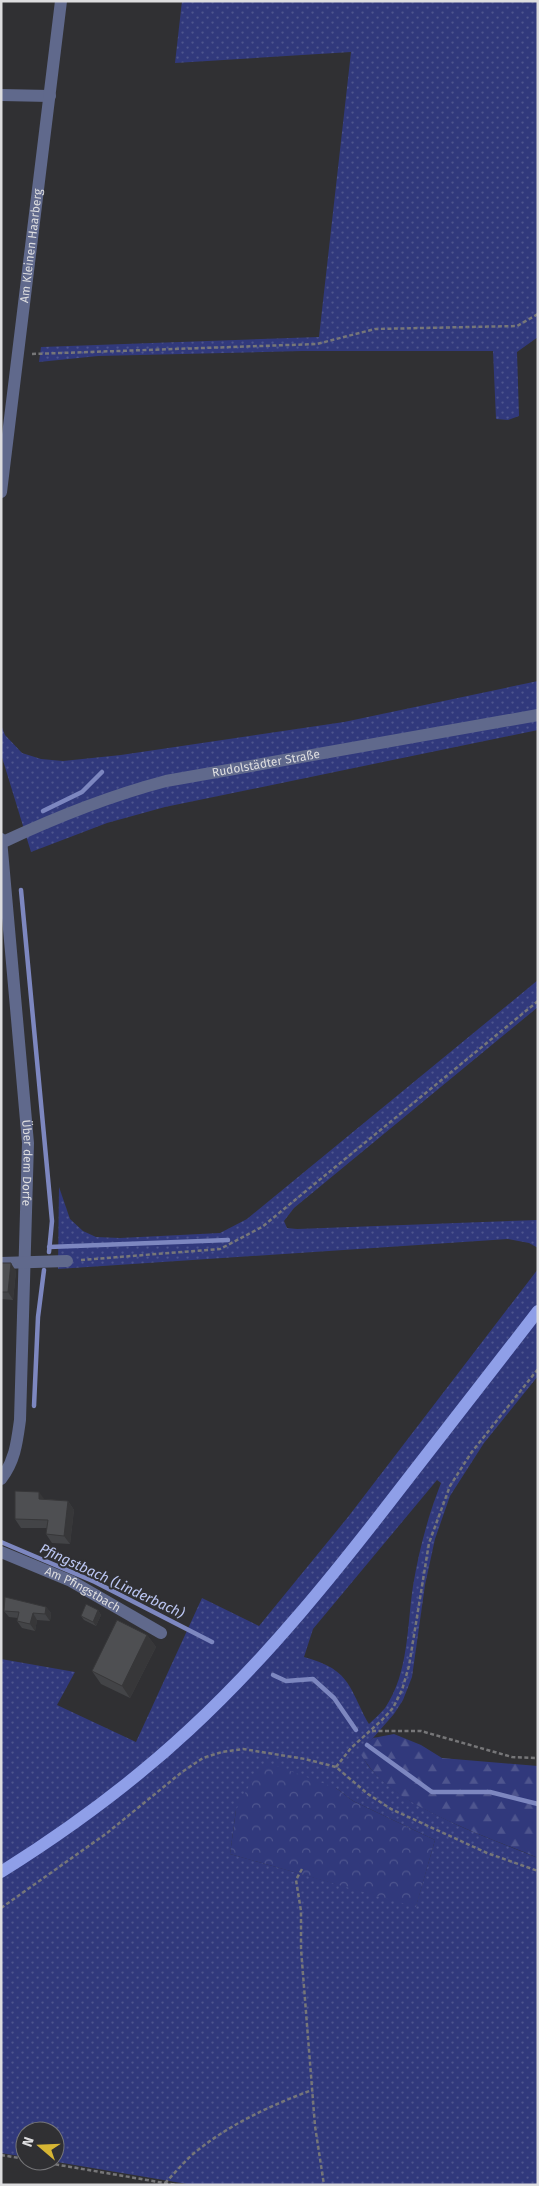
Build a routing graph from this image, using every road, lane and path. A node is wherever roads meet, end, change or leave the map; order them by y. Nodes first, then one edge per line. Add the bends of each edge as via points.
1 (61, 1) edge
2 (1, 95) edge
3 (50, 96) junction
4 (538, 314) edge
5 (18, 355) junction
6 (2, 486) edge
7 (538, 715) edge
8 (2, 841) edge
9 (538, 1001) edge
10 (67, 1261) joint
11 (26, 1263) junction
12 (1, 1264) edge
13 (538, 1311) edge
14 (538, 1369) edge
15 (1, 1479) edge
16 (1, 1552) edge
17 (161, 1633) dead end
18 (370, 1732) junction
19 (538, 1758) edge
20 (336, 1767) junction
21 (302, 1869) dead end
22 (538, 1871) edge
23 (1, 1872) edge
24 (1, 1908) edge
25 (312, 2090) junction
26 (1, 2155) edge
27 (15, 2157) edge
28 (65, 2166) edge
29 (165, 2183) junction
30 (176, 2185) edge
31 (324, 2185) edge

1 - 3 street, Am Kleinen Haarberg
2 - 3 street
3 - 5 street, Am Kleinen Haarberg
4 - 5 path via 517,326 375,329 316,344
5 - 6 street, Am Kleinen Haarberg
7 - 8 street, Rudolstädter Straße via 166,781 83,808
8 - 11 street, Über dem Dorfe via 28,1143
9 - 10 path via 262,1227 220,1250
10 - 11 street
11 - 12 street
11 - 15 street, Über dem Dorfe via 17,1444 12,1462
13 - 23 main road via 341,1566 260,1659 148,1766 40,1848
14 - 18 path via 470,1453 450,1486 429,1543 409,1666 402,1690 393,1708
16 - 17 street, Am Pfingstbach via 71,1581
18 - 19 path via 422,1731 512,1757
18 - 20 path
20 - 22 path via 391,1810 487,1853
20 - 24 path via 242,1749 203,1758 100,1838
21 - 25 path via 296,1880 301,1911
25 - 29 path via 275,2104 237,2124 197,2150
25 - 31 path
26 - 27 path
28 - 29 path
29 - 30 path

